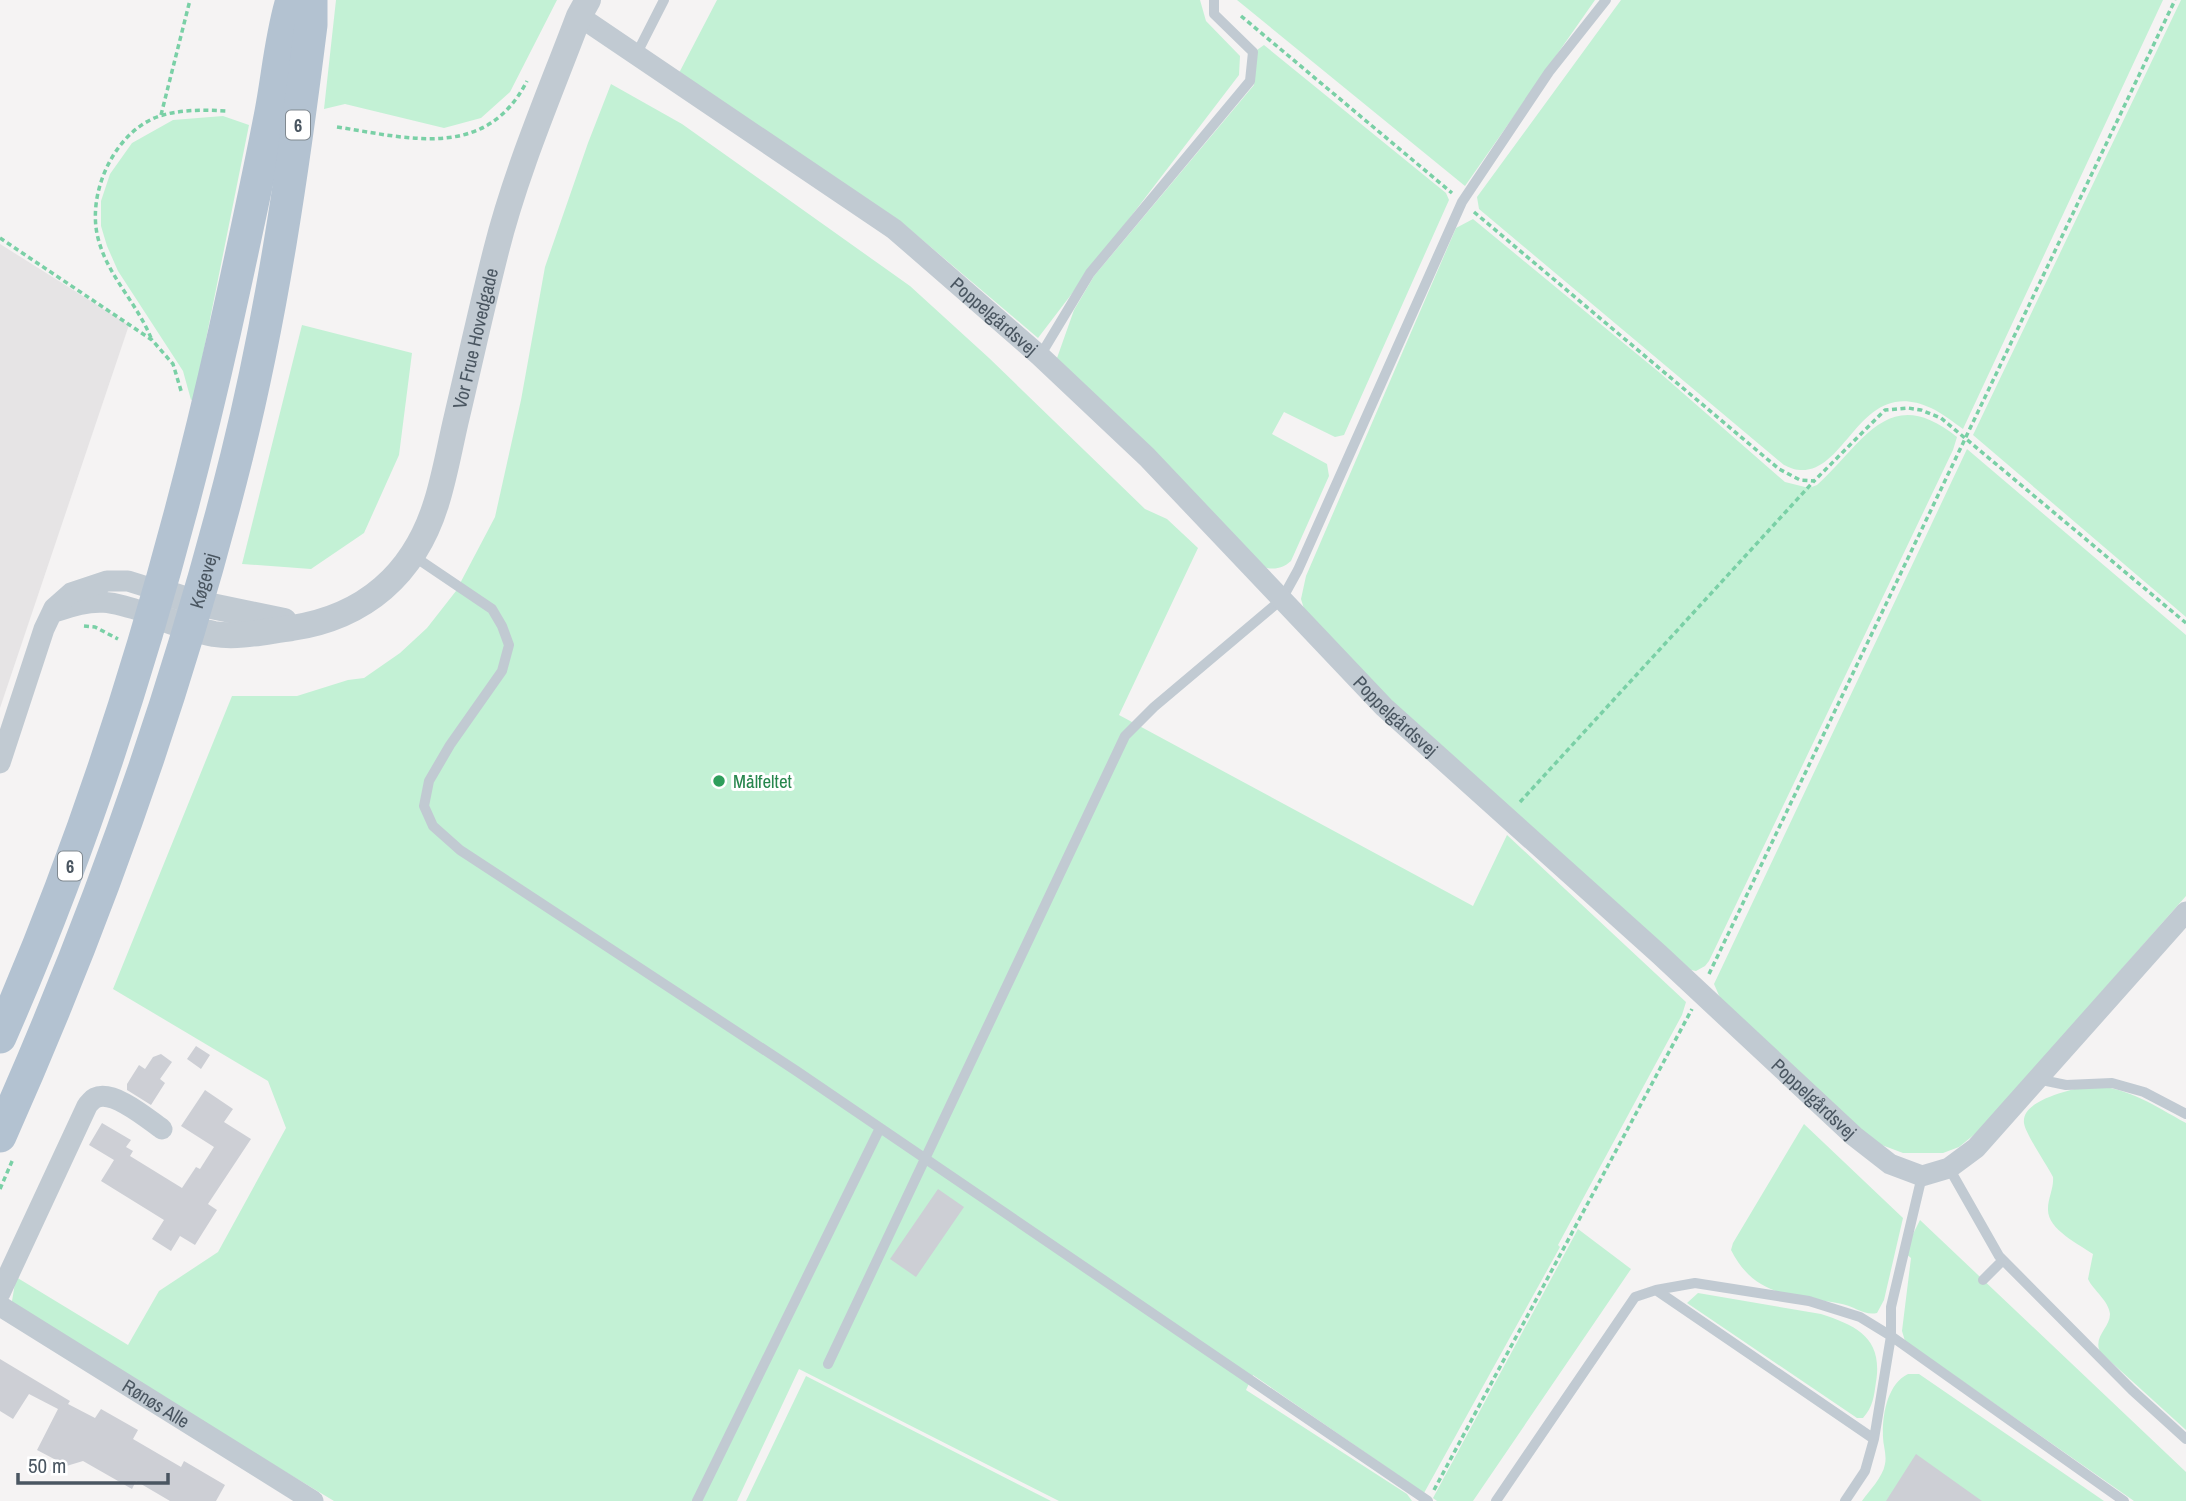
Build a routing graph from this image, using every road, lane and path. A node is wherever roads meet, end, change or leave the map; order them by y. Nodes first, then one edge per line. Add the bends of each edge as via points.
1 (190, 0) edge
2 (292, 0) edge
3 (311, 0) edge
4 (664, 0) edge
5 (1214, 0) edge
6 (1606, 0) edge
7 (2175, 0) edge
8 (584, 8) edge
9 (1232, 9) dead end
10 (636, 55) junction
11 (531, 73) dead end
12 (228, 111) dead end
13 (161, 116) junction
14 (337, 127) dead end
15 (1462, 202) junction
16 (0, 238) edge
17 (152, 340) junction
18 (1040, 356) junction
19 (184, 402) dead end
20 (1965, 439) junction
21 (1814, 481) junction
22 (412, 555) junction
23 (1282, 599) junction
24 (156, 603) junction
25 (194, 616) junction
26 (2186, 623) edge
27 (0, 763) edge
28 (1506, 816) junction
29 (2186, 912) edge
30 (1700, 993) junction
31 (0, 1037) edge
32 (2037, 1079) junction
33 (2186, 1114) edge
34 (880, 1128) junction
35 (162, 1129) dead end
36 (0, 1136) edge
37 (924, 1159) junction
38 (1949, 1168) junction
39 (1922, 1176) junction
40 (2003, 1260) junction
41 (1983, 1280) dead end
42 (1656, 1290) junction
43 (0, 1293) edge
44 (0, 1306) edge
45 (1891, 1336) junction
46 (828, 1364) dead end
47 (1874, 1439) junction
48 (2186, 1439) edge
49 (313, 1501) edge
50 (697, 1501) edge
51 (1428, 1501) edge
52 (1496, 1501) edge
53 (1845, 1501) edge
54 (2124, 1501) edge

1 - 13 path
2 - 24 main road, Køgevej / 6 via 225,329
3 - 25 main road, Køgevej / 6 via 280,249 238,453
4 - 10 lane
5 - 18 lane via 1214,14 1253,52 1250,81 1090,273
6 - 15 lane via 1549,72
7 - 20 path
8 - 10 street, Poppelgårdsvej
8 - 22 street, Vor Frue Hovedgade via 497,248 436,504
9 - 15 path
10 - 18 street, Poppelgårdsvej via 894,229
11 - 14 path via 506,111 474,133 423,140
12 - 13 path via 193,109
13 - 17 path via 122,144 99,189 96,210 97,237 109,267 142,316
15 - 21 path via 1779,468 1800,480
15 - 23 lane
16 - 17 path
17 - 19 path via 173,364
18 - 23 street, Poppelgårdsvej via 1147,457
20 - 21 path via 1941,418 1921,410 1885,410
20 - 26 path
20 - 30 path
21 - 28 path
22 - 25 street, Vor Frue Hovedgade via 376,596 332,619 306,626
22 - 34 lane via 492,610 509,645 502,671 429,782 424,806 433,827 460,850
23 - 28 street, Poppelgårdsvej via 1384,707
23 - 37 lane via 1125,736
24 - 25 street, Vor Frue Hovedgade
24 - 27 street via 96,601 59,611 44,629
24 - 31 main road, Køgevej / 6 via 77,847
25 - 36 main road, Køgevej / 6 via 98,904
28 - 30 street, Poppelgårdsvej
29 - 32 street
30 - 39 street, Poppelgårdsvej via 1854,1136 1890,1164
30 - 51 path
32 - 33 lane via 2066,1085 2112,1083 2144,1092
32 - 38 street via 1976,1148
34 - 37 lane
34 - 50 lane
35 - 43 street via 123,1102 94,1098
37 - 46 lane
37 - 51 lane
38 - 39 street
38 - 40 lane
39 - 45 lane via 1891,1307
40 - 41 lane
40 - 48 lane
42 - 45 lane via 1695,1283 1809,1300 1860,1317
42 - 47 lane
42 - 52 lane via 1634,1297
44 - 49 street, Rønøs Alle
45 - 47 lane
45 - 54 lane
47 - 53 lane via 1864,1471

